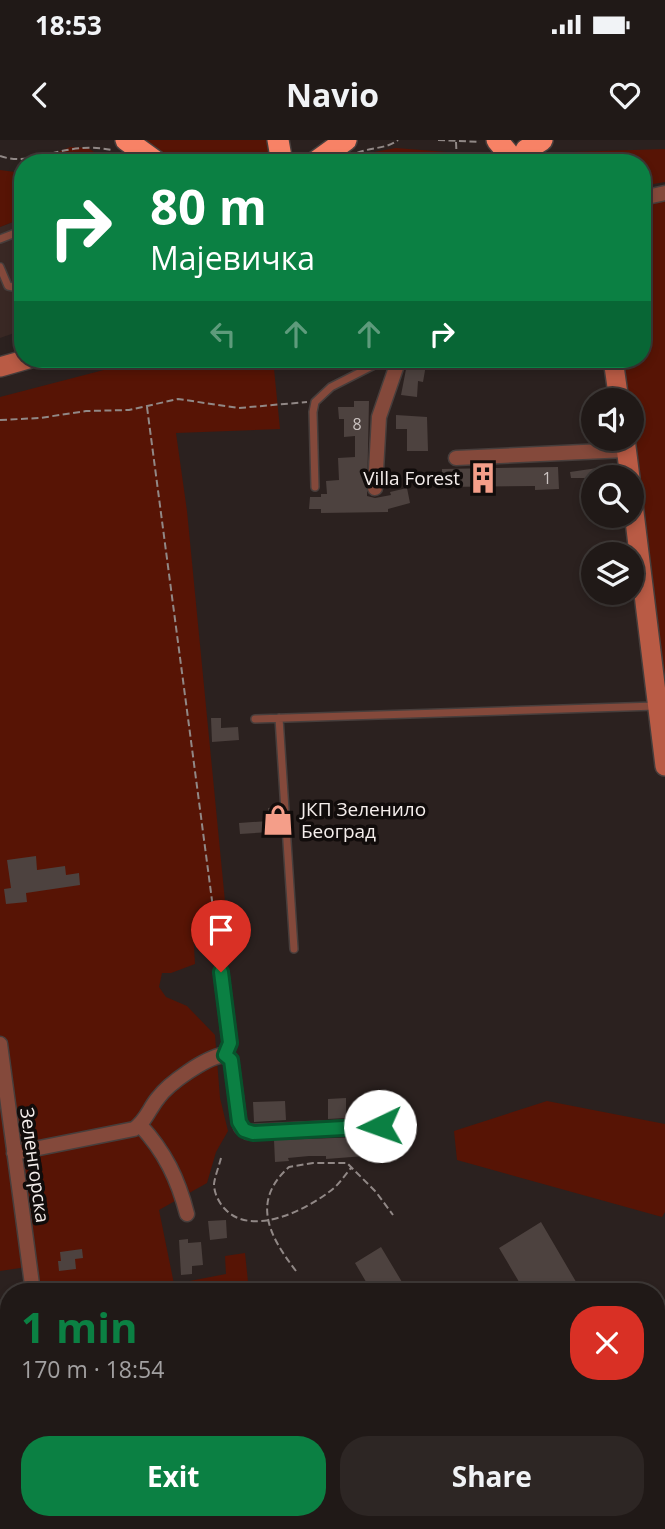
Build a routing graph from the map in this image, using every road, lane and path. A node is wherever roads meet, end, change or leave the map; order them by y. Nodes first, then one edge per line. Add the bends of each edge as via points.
1 (398, 140) edge
2 (438, 140) edge
3 (542, 140) edge
4 (456, 141) edge
5 (490, 141) edge
6 (100, 144) dead end
7 (123, 147) edge
8 (350, 147) edge
9 (33, 153) dead end
10 (29, 154) edge
11 (504, 154) edge
12 (524, 154) edge
13 (0, 267) edge
14 (14, 286) edge
15 (368, 368) edge
16 (396, 368) edge
17 (614, 368) edge
18 (617, 388) edge
19 (315, 402) junction
20 (147, 407) junction
21 (0, 420) edge
22 (581, 448) edge
23 (456, 458) dead end
24 (315, 487) dead end
25 (375, 488) dead end
26 (636, 528) edge
27 (660, 713) edge
28 (279, 718) junction
29 (255, 719) dead end
30 (665, 766) edge
31 (294, 949) dead end
32 (221, 972) joint
33 (0, 1044) edge
34 (225, 1055) junction
35 (140, 1125) junction
36 (406, 1125) dead end
37 (14, 1153) junction
38 (221, 1158) dead end
39 (352, 1167) junction
40 (187, 1214) dead end
41 (393, 1215) dead end
42 (267, 1220) junction
43 (296, 1271) dead end
44 (32, 1283) edge

1 - 8 path via 388,146
2 - 4 path
3 - 12 highway
4 - 5 path
5 - 11 highway
6 - 7 path
9 - 10 path
13 - 14 lane via 8,286
15 - 19 lane via 331,387
16 - 25 street via 379,417
17 - 18 street
19 - 20 path via 239,408 178,399
19 - 24 lane
20 - 21 path
20 - 32 path
22 - 23 street
26 - 27 street
27 - 28 lane
27 - 30 street
28 - 29 lane
28 - 31 lane
32 - 34 street via 230,1043
33 - 37 street, Зеленгорска
34 - 35 street via 175,1081
34 - 36 street via 231,1060 241,1127 247,1132
35 - 37 street via 130,1131
35 - 40 street via 172,1168
37 - 44 street, Зеленгорска
38 - 42 path via 214,1185 219,1202 239,1219
39 - 41 path
39 - 42 path via 328,1193
39 - 42 path via 335,1161 289,1167 272,1189
42 - 43 path

